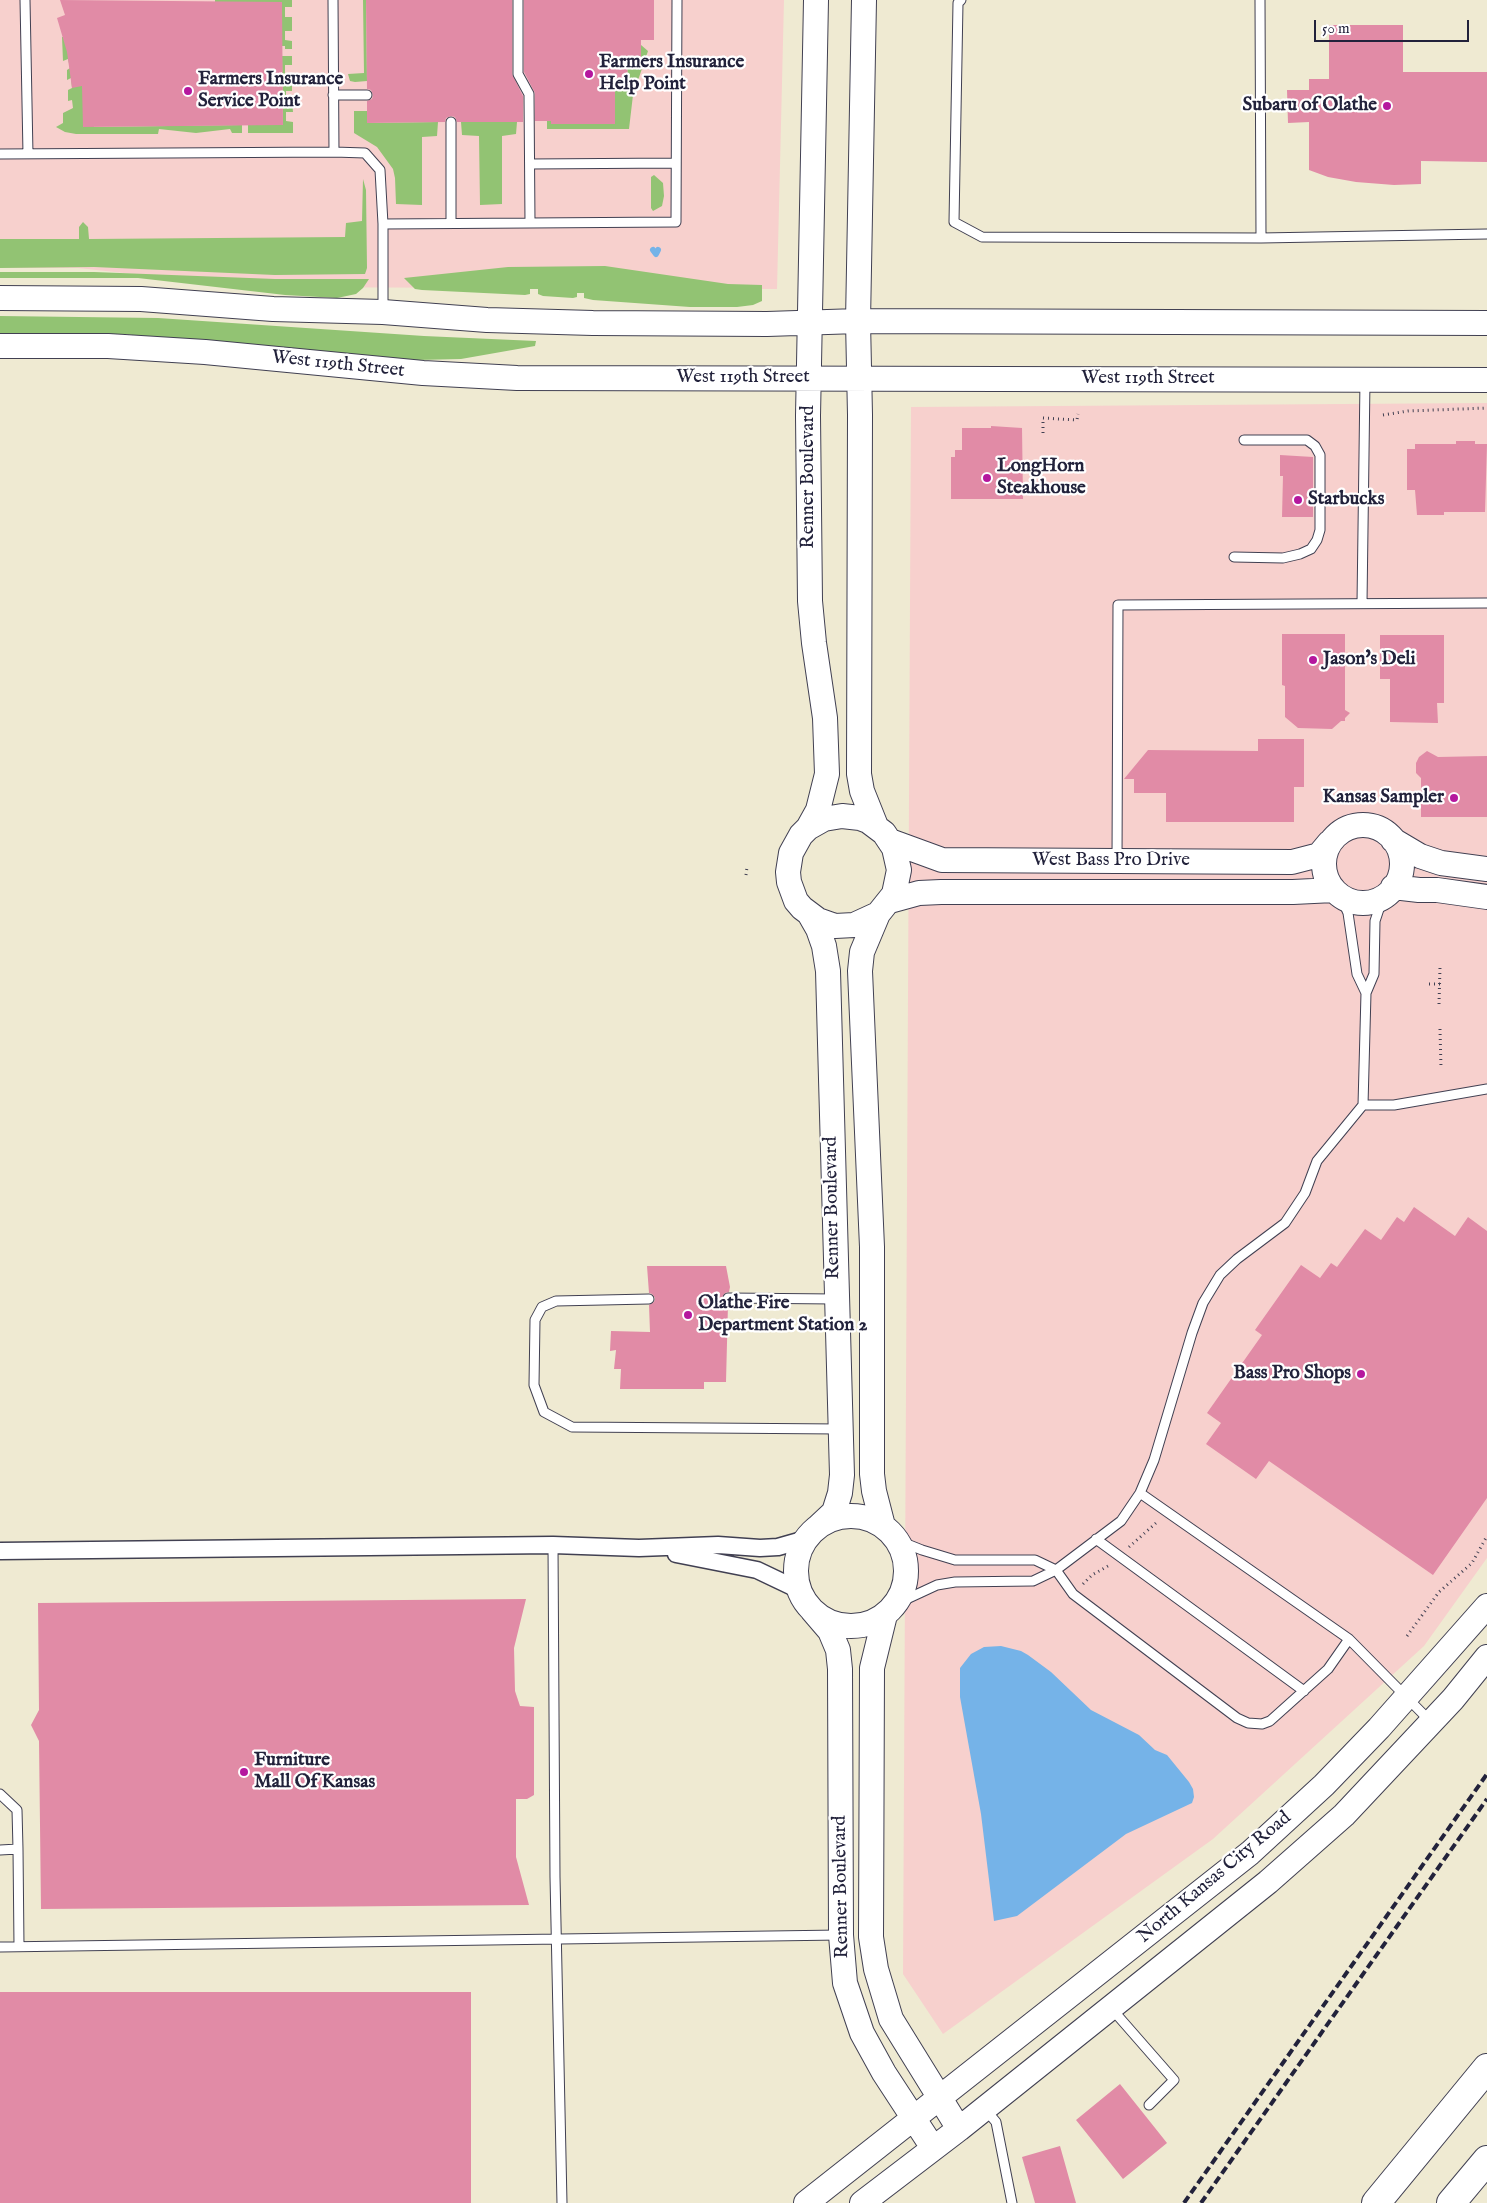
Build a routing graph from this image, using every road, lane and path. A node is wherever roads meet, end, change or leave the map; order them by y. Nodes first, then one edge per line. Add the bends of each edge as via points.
1 (25, 0) edge
2 (333, 0) edge
3 (518, 0) edge
4 (677, 0) edge
5 (816, 0) edge
6 (864, 0) edge
7 (961, 0) edge
8 (1260, 0) edge
9 (333, 95) junction
10 (367, 96) dead end
11 (451, 122) dead end
12 (334, 152) junction
13 (0, 154) edge
14 (28, 154) junction
15 (675, 163) junction
16 (530, 164) junction
17 (451, 223) junction
18 (530, 223) junction
19 (383, 224) junction
20 (1487, 234) edge
21 (1260, 238) junction
22 (0, 298) edge
23 (384, 312) junction
24 (858, 321) junction
25 (810, 322) junction
26 (1487, 323) edge
27 (0, 346) edge
28 (810, 378) junction
29 (860, 378) junction
30 (1365, 380) junction
31 (1487, 380) edge
32 (1487, 408) edge
33 (1078, 414) dead end
34 (1383, 415) dead end
35 (1043, 433) dead end
36 (1244, 440) dead end
37 (1234, 557) dead end
38 (1362, 603) junction
39 (1487, 603) edge
40 (808, 828) junction
41 (883, 834) junction
42 (1393, 840) junction
43 (1329, 843) junction
44 (1117, 861) junction
45 (747, 867) dead end
46 (1487, 869) edge
47 (746, 875) dead end
48 (1388, 892) junction
49 (1338, 894) junction
50 (1487, 897) edge
51 (884, 907) junction
52 (810, 915) junction
53 (1440, 967) dead end
54 (1429, 984) dead end
55 (1440, 984) junction
56 (1366, 993) junction
57 (1439, 1004) dead end
58 (1440, 1029) dead end
59 (1441, 1068) dead end
60 (1487, 1089) edge
61 (1364, 1105) junction
62 (728, 1298) dead end
63 (649, 1299) dead end
64 (836, 1299) junction
65 (840, 1429) junction
66 (1140, 1493) junction
67 (1156, 1523) dead end
68 (812, 1533) junction
69 (890, 1533) junction
70 (1487, 1536) edge
71 (1096, 1538) junction
72 (553, 1546) junction
73 (639, 1548) junction
74 (1129, 1548) dead end
75 (0, 1551) edge
76 (1111, 1564) dead end
77 (1056, 1570) junction
78 (1079, 1588) dead end
79 (799, 1590) junction
80 (1487, 1606) edge
81 (891, 1609) junction
82 (812, 1610) junction
83 (1407, 1636) dead end
84 (1349, 1639) junction
85 (1487, 1657) edge
86 (1304, 1691) junction
87 (1407, 1697) junction
88 (1431, 1722) junction
89 (0, 1794) edge
90 (0, 1850) edge
91 (18, 1850) junction
92 (841, 1935) junction
93 (557, 1939) junction
94 (19, 1946) junction
95 (0, 1947) edge
96 (1111, 2008) junction
97 (1487, 2068) edge
98 (939, 2099) junction
99 (1149, 2105) dead end
100 (985, 2109) junction
101 (914, 2119) junction
102 (958, 2129) junction
103 (934, 2148) junction
104 (1487, 2160) edge
105 (562, 2203) edge
106 (806, 2203) edge
107 (862, 2203) edge
108 (1012, 2203) edge
109 (1376, 2203) edge
110 (1451, 2203) edge

1 - 14 lane
2 - 9 lane
3 - 16 lane via 518,74 528,94
4 - 15 lane
5 - 25 main road, Renner Boulevard
6 - 24 main road
7 - 21 lane via 958,3 954,222 982,237
8 - 21 lane
9 - 10 lane
9 - 12 lane
11 - 17 lane
12 - 14 lane
12 - 19 lane via 365,153 380,170
13 - 14 lane
15 - 16 lane
15 - 18 lane via 676,222
16 - 18 lane
17 - 18 lane
17 - 19 lane
19 - 23 lane
20 - 21 lane
22 - 23 main road via 131,298 273,309
23 - 25 main road via 487,320 593,323
24 - 25 main road
24 - 26 main road
24 - 29 main road
25 - 28 main road, Renner Boulevard
27 - 28 main road, West 119th Street via 108,346 205,352 423,373 517,378
28 - 29 main road, West 119th Street
28 - 40 main road, Renner Boulevard via 810,601 828,748 824,791
29 - 30 main road, West 119th Street
29 - 41 main road via 859,774 862,791
30 - 31 main road, West 119th Street
30 - 38 lane
32 - 34 path
33 - 35 path via 1077,420 1043,418
36 - 37 lane via 1307,440 1315,446 1320,455 1320,530 1311,548 1300,554 1283,558
38 - 39 lane
38 - 44 lane via 1118,605
40 - 41 main road via 824,819 842,816 860,818
40 - 52 main road via 791,852 788,872 796,900
41 - 44 main road, West Bass Pro Drive via 942,860
41 - 51 main road via 896,855 899,870 896,886
42 - 43 main road via 1379,829 1360,825 1348,827
42 - 46 main road via 1420,856 1441,863
42 - 48 main road via 1400,851 1402,864 1399,876
43 - 44 main road, West Bass Pro Drive via 1319,855 1292,862
43 - 49 main road via 1324,867 1327,880
45 - 47 path
48 - 49 main road via 1370,902 1357,902
48 - 50 main road via 1437,890
48 - 56 lane via 1375,920 1374,974
49 - 51 main road, West Bass Pro Drive via 941,892 919,893
49 - 56 lane via 1348,913 1357,974
51 - 52 main road via 862,923 844,926 826,924
51 - 69 main road, Renner Boulevard via 862,952 860,971 872,1247 872,1474 874,1491
52 - 64 main road, Renner Boulevard via 824,946 828,971
53 - 55 path
54 - 55 path
55 - 57 path
56 - 61 lane
58 - 59 path
60 - 61 lane via 1394,1105
61 - 66 lane via 1317,1161 1305,1194 1285,1224 1220,1275 1203,1302 1154,1460
62 - 64 lane
63 - 65 lane via 556,1302 542,1307 535,1320 534,1385 544,1412 572,1427
64 - 65 main road, Renner Boulevard
65 - 68 main road, Renner Boulevard via 840,1493 834,1512
66 - 71 lane via 1121,1521
66 - 84 lane
67 - 74 path
68 - 69 main road via 833,1519 850,1516 867,1518
68 - 73 street via 778,1547
68 - 79 main road via 798,1555
69 - 77 lane via 922,1550 955,1560 1035,1560
69 - 81 main road via 904,1555 907,1572 904,1589
70 - 83 path via 1472,1563 1439,1592
71 - 77 lane
71 - 86 lane
72 - 73 street
72 - 75 street
72 - 93 lane
73 - 79 street via 757,1570
76 - 78 path
77 - 81 lane via 1033,1581 955,1582 937,1586
77 - 86 lane via 1073,1594 1237,1718 1248,1723 1270,1721
79 - 82 main road
80 - 87 main road, North Kansas City Road
81 - 82 main road via 871,1622 856,1626 825,1620
81 - 98 main road, Renner Boulevard via 872,1668 872,1938 876,1969 891,2019
82 - 92 main road, Renner Boulevard via 830,1631 838,1650 840,1669
84 - 86 lane via 1328,1669
84 - 87 lane
85 - 88 main road, North Kansas City Road
87 - 88 lane
87 - 98 main road, North Kansas City Road via 1324,1785 1250,1853
88 - 96 main road, North Kansas City Road via 1344,1815 1268,1882
89 - 91 lane via 17,1810
90 - 91 lane
91 - 94 lane
92 - 93 lane
92 - 101 main road, Renner Boulevard via 845,1983 852,2008 884,2073
93 - 94 lane
93 - 105 lane
94 - 95 lane
96 - 99 lane via 1174,2080
96 - 100 main road, North Kansas City Road
97 - 109 highway
98 - 101 main road, North Kansas City Road
98 - 102 main road, Renner Boulevard
100 - 102 main road, North Kansas City Road
100 - 108 lane via 996,2122
101 - 103 main road, Renner Boulevard
101 - 106 main road, North Kansas City Road
102 - 103 main road, North Kansas City Road
103 - 107 main road, North Kansas City Road
104 - 110 highway

